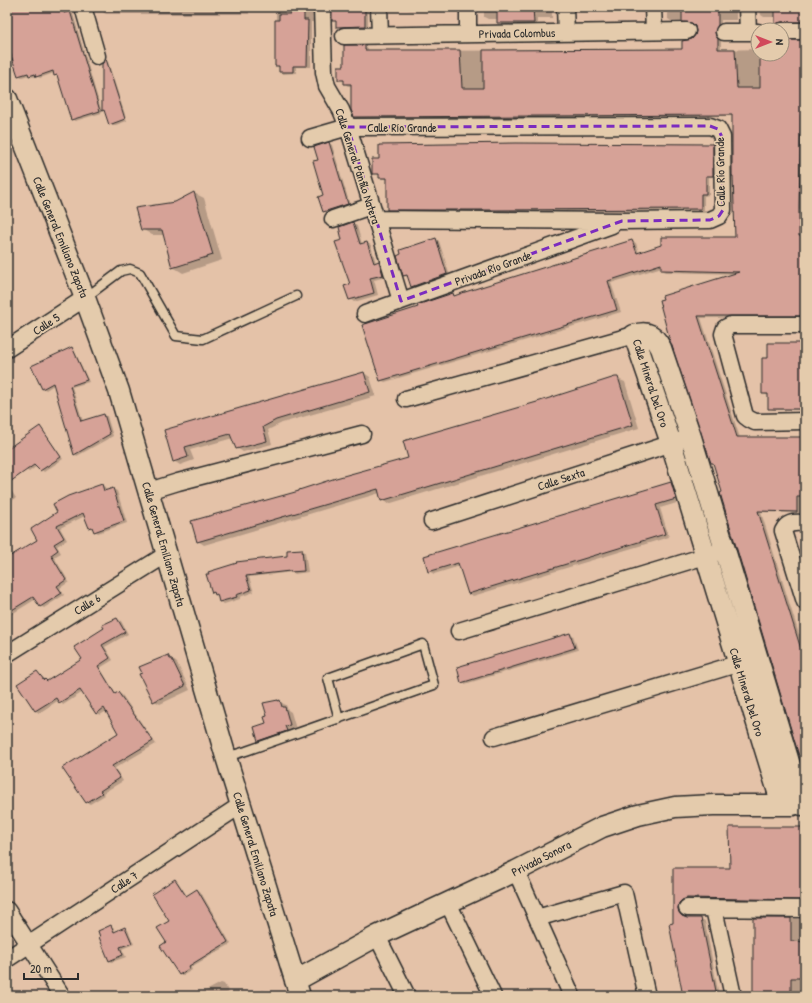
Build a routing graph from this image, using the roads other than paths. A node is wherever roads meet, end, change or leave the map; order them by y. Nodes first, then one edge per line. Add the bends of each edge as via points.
1 (83, 7) edge
2 (322, 7) edge
3 (379, 7) edge
4 (468, 7) edge
5 (565, 7) edge
6 (653, 7) edge
7 (747, 7) edge
8 (751, 22) edge
9 (654, 31) junction
10 (687, 31) dead end
11 (790, 31) edge
12 (805, 31) edge
13 (724, 32) dead end
14 (750, 32) edge
15 (566, 33) junction
16 (468, 34) junction
17 (380, 35) junction
18 (344, 36) dead end
19 (97, 56) dead end
20 (8, 107) edge
21 (348, 127) junction
22 (310, 138) dead end
23 (373, 212) junction
24 (333, 219) dead end
25 (622, 221) junction
26 (296, 296) dead end
27 (85, 298) junction
28 (401, 301) junction
29 (365, 314) dead end
30 (805, 325) edge
31 (634, 335) junction
32 (7, 349) edge
33 (406, 399) dead end
34 (805, 421) edge
35 (362, 434) dead end
36 (690, 437) junction
37 (671, 443) junction
38 (149, 491) junction
39 (432, 521) dead end
40 (805, 523) edge
41 (725, 550) junction
42 (167, 554) junction
43 (705, 556) junction
44 (805, 602) edge
45 (458, 631) dead end
46 (7, 654) edge
47 (758, 658) junction
48 (738, 664) junction
49 (339, 718) junction
50 (494, 737) dead end
51 (226, 757) junction
52 (241, 805) junction
53 (782, 805) junction
54 (803, 805) edge
55 (516, 871) junction
56 (448, 902) junction
57 (687, 908) dead end
58 (714, 909) junction
59 (805, 909) edge
60 (7, 910) edge
61 (537, 918) junction
62 (377, 936) junction
63 (29, 944) junction
64 (7, 959) edge
65 (298, 988) edge
66 (62, 996) edge
67 (407, 996) edge
68 (493, 996) edge
69 (572, 996) edge
70 (647, 996) edge
71 (733, 996) edge

1 - 19 street
2 - 21 street, Calle General Pánfilo Natera via 324,72 327,86
3 - 17 street
4 - 16 street, Privada Colombus
5 - 15 street, Privada Colombus
6 - 9 street
7 - 8 street
9 - 10 street, Privada Colombus
9 - 15 street, Privada Colombus
11 - 12 street
13 - 14 street
15 - 16 street, Privada Colombus
16 - 17 street, Privada Colombus
17 - 18 street, Privada Colombus
20 - 27 street, Calle General Emiliano Zapata
21 - 22 street
21 - 23 street, Calle General Pánfilo Natera
21 - 25 street, Calle Río Grande via 710,126 718,129 722,137 723,203 723,210 719,216 710,220
23 - 24 street
23 - 25 street, Calle Río Grande
23 - 28 street, Calle General Pánfilo Natera
25 - 28 street, Privada Río Grande
26 - 27 lane via 203,339 176,336 140,273 130,269 121,271
27 - 32 street, Calle 5
27 - 38 street, Calle General Emiliano Zapata via 119,391
28 - 29 street, Privada Río Grande
30 - 34 street via 731,325 725,328 723,334 745,416 755,422
31 - 33 street
31 - 36 street, Calle Mineral Del Oro via 647,333 661,348
31 - 37 street, Calle Mineral Del Oro
35 - 38 street
36 - 37 street, Calle Sexta
36 - 41 street, Calle Mineral Del Oro
37 - 39 street, Calle Sexta
37 - 43 street, Calle Mineral Del Oro
38 - 42 street, Calle General Emiliano Zapata
40 - 44 street via 790,523 785,526 783,532
41 - 43 street
41 - 47 street, Calle Mineral Del Oro
42 - 46 street, Calle 6
42 - 51 street, Calle General Emiliano Zapata
43 - 45 street
43 - 48 street, Calle Mineral Del Oro
47 - 48 street
47 - 54 street, Calle Mineral Del Oro
48 - 50 street
48 - 53 street, Calle Mineral Del Oro
49 - 49 lane via 434,686 423,644 328,678
49 - 51 lane
51 - 52 street, Calle General Emiliano Zapata
52 - 63 street, Calle 7
52 - 65 street, Calle General Emiliano Zapata
53 - 54 street, Privada Sonora
53 - 55 street, Privada Sonora via 675,808 638,815 602,827
55 - 56 street, Privada Sonora
55 - 61 street
56 - 62 street, Privada Sonora
56 - 68 street
57 - 58 street
58 - 59 street
58 - 71 street
60 - 63 street
61 - 69 street
61 - 70 street via 624,893
62 - 65 street, Privada Sonora
62 - 67 street
63 - 64 street, Calle 7
63 - 66 street

